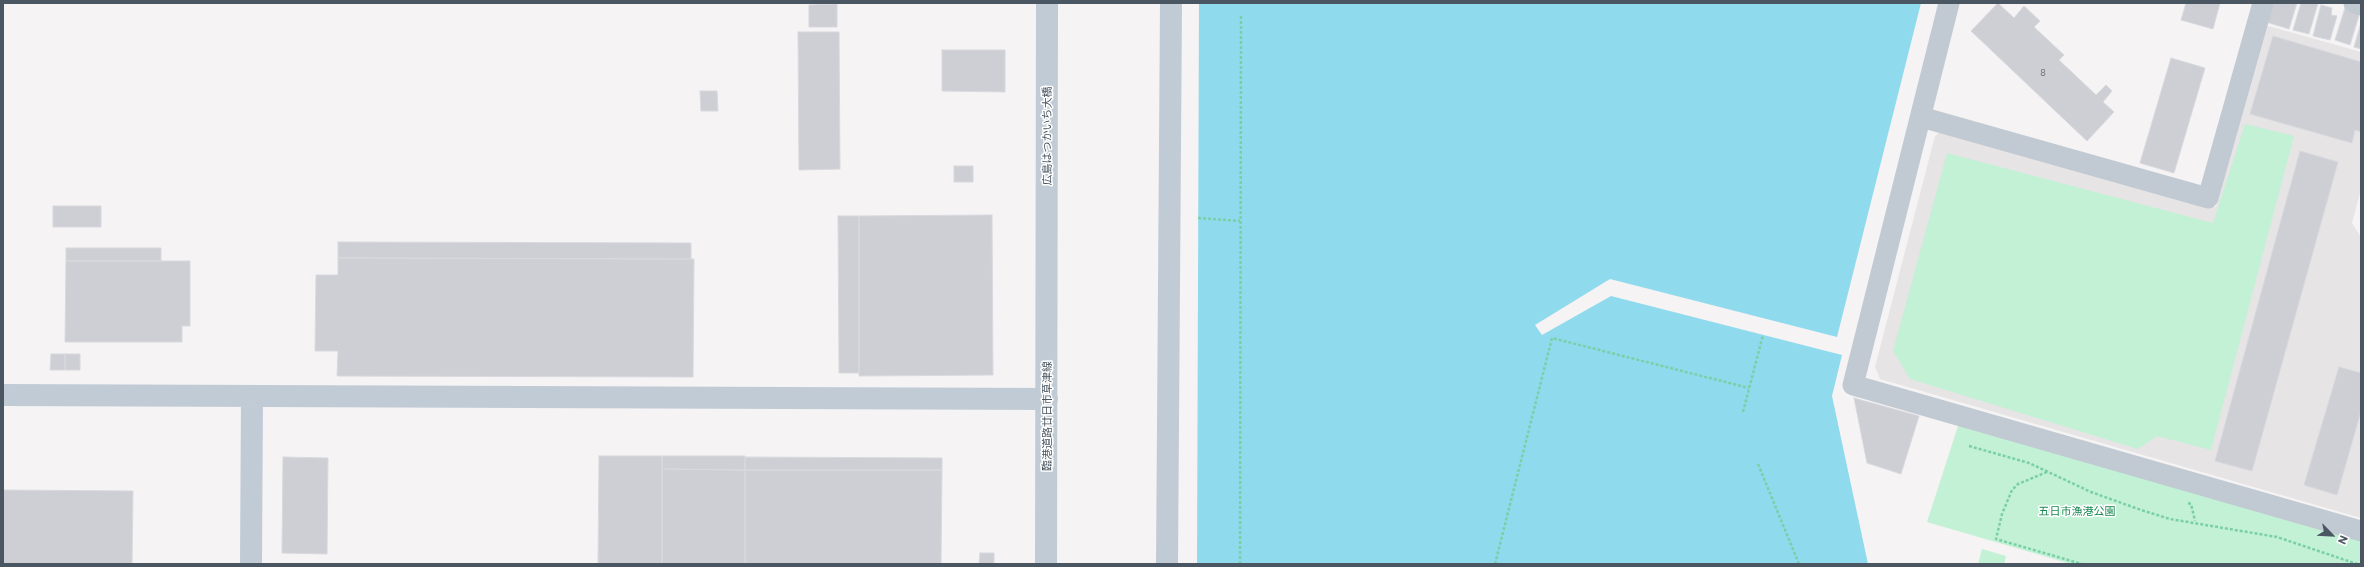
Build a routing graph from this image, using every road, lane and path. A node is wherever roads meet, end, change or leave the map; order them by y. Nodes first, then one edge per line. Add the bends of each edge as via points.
1 (1046, 3) edge
2 (1171, 3) edge
3 (1950, 3) edge
4 (2263, 3) edge
5 (2354, 3) edge
6 (2361, 5) edge
7 (1241, 16) dead end
8 (1921, 117) junction
9 (1198, 218) dead end
10 (1240, 221) junction
11 (1046, 268) joint
12 (1763, 335) dead end
13 (1749, 388) junction
14 (3, 395) edge
15 (252, 396) junction
16 (1047, 399) junction
17 (1743, 412) dead end
18 (1969, 446) dead end
19 (1758, 464) dead end
20 (2047, 472) junction
21 (2361, 531) edge
22 (251, 564) edge
23 (1046, 564) edge
24 (1167, 564) edge
25 (1240, 564) edge
26 (1495, 564) edge
27 (1798, 564) edge
28 (2082, 564) edge
29 (2357, 564) edge

1 - 11 street, 広島はつかいち大橋
2 - 24 street
3 - 8 street
4 - 8 street via 2208,198
5 - 6 street
7 - 10 path
8 - 21 street via 1853,385
9 - 10 path
10 - 25 path
11 - 16 street, 臨港道路廿日市草津線
12 - 13 path
13 - 17 path
13 - 26 path via 1552,338
14 - 15 street
15 - 16 street
15 - 22 street
16 - 23 street, 臨港道路廿日市草津線
18 - 20 path via 2004,455
19 - 27 path
20 - 28 path via 2018,484 2012,490 2002,514 1996,539
20 - 29 path via 2091,492 2148,512 2277,537

